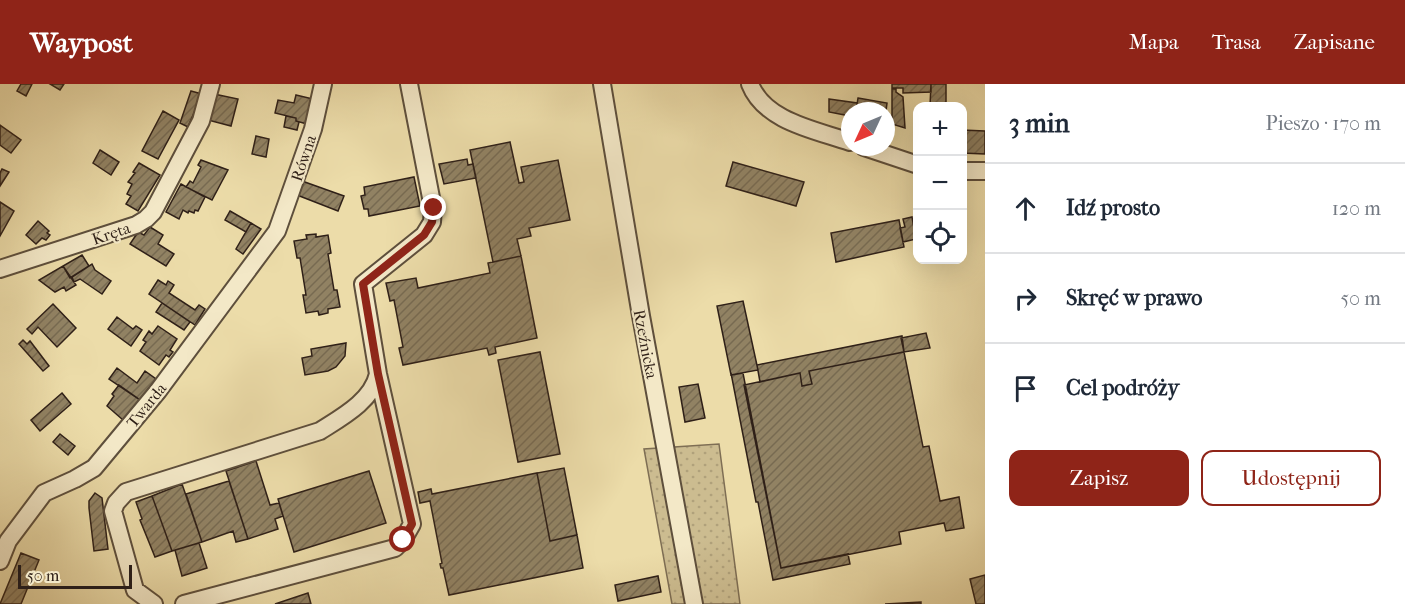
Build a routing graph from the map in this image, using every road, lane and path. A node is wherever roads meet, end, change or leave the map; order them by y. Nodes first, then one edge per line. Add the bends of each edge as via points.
1 (211, 84) edge
2 (323, 84) edge
3 (409, 84) edge
4 (602, 84) edge
5 (750, 84) edge
6 (841, 139) edge
7 (891, 156) edge
8 (913, 163) edge
9 (967, 171) edge
10 (985, 171) edge
11 (277, 231) joint
12 (0, 269) edge
13 (378, 374) junction
14 (0, 561) edge
15 (154, 604) edge
16 (184, 604) edge
17 (694, 604) edge

1 - 12 street, Kręta via 201,122 146,219
2 - 11 street, Równa via 314,129
3 - 13 street via 434,208 424,235 363,284
4 - 17 street, Rzeźnicka
5 - 6 street via 761,102 784,118
7 - 8 street
9 - 10 street
11 - 14 street, Twarda via 137,417 93,468 44,493 8,541
13 - 15 street via 369,394 320,431 120,496 113,511 135,590
13 - 16 street via 412,524 403,540 395,548

